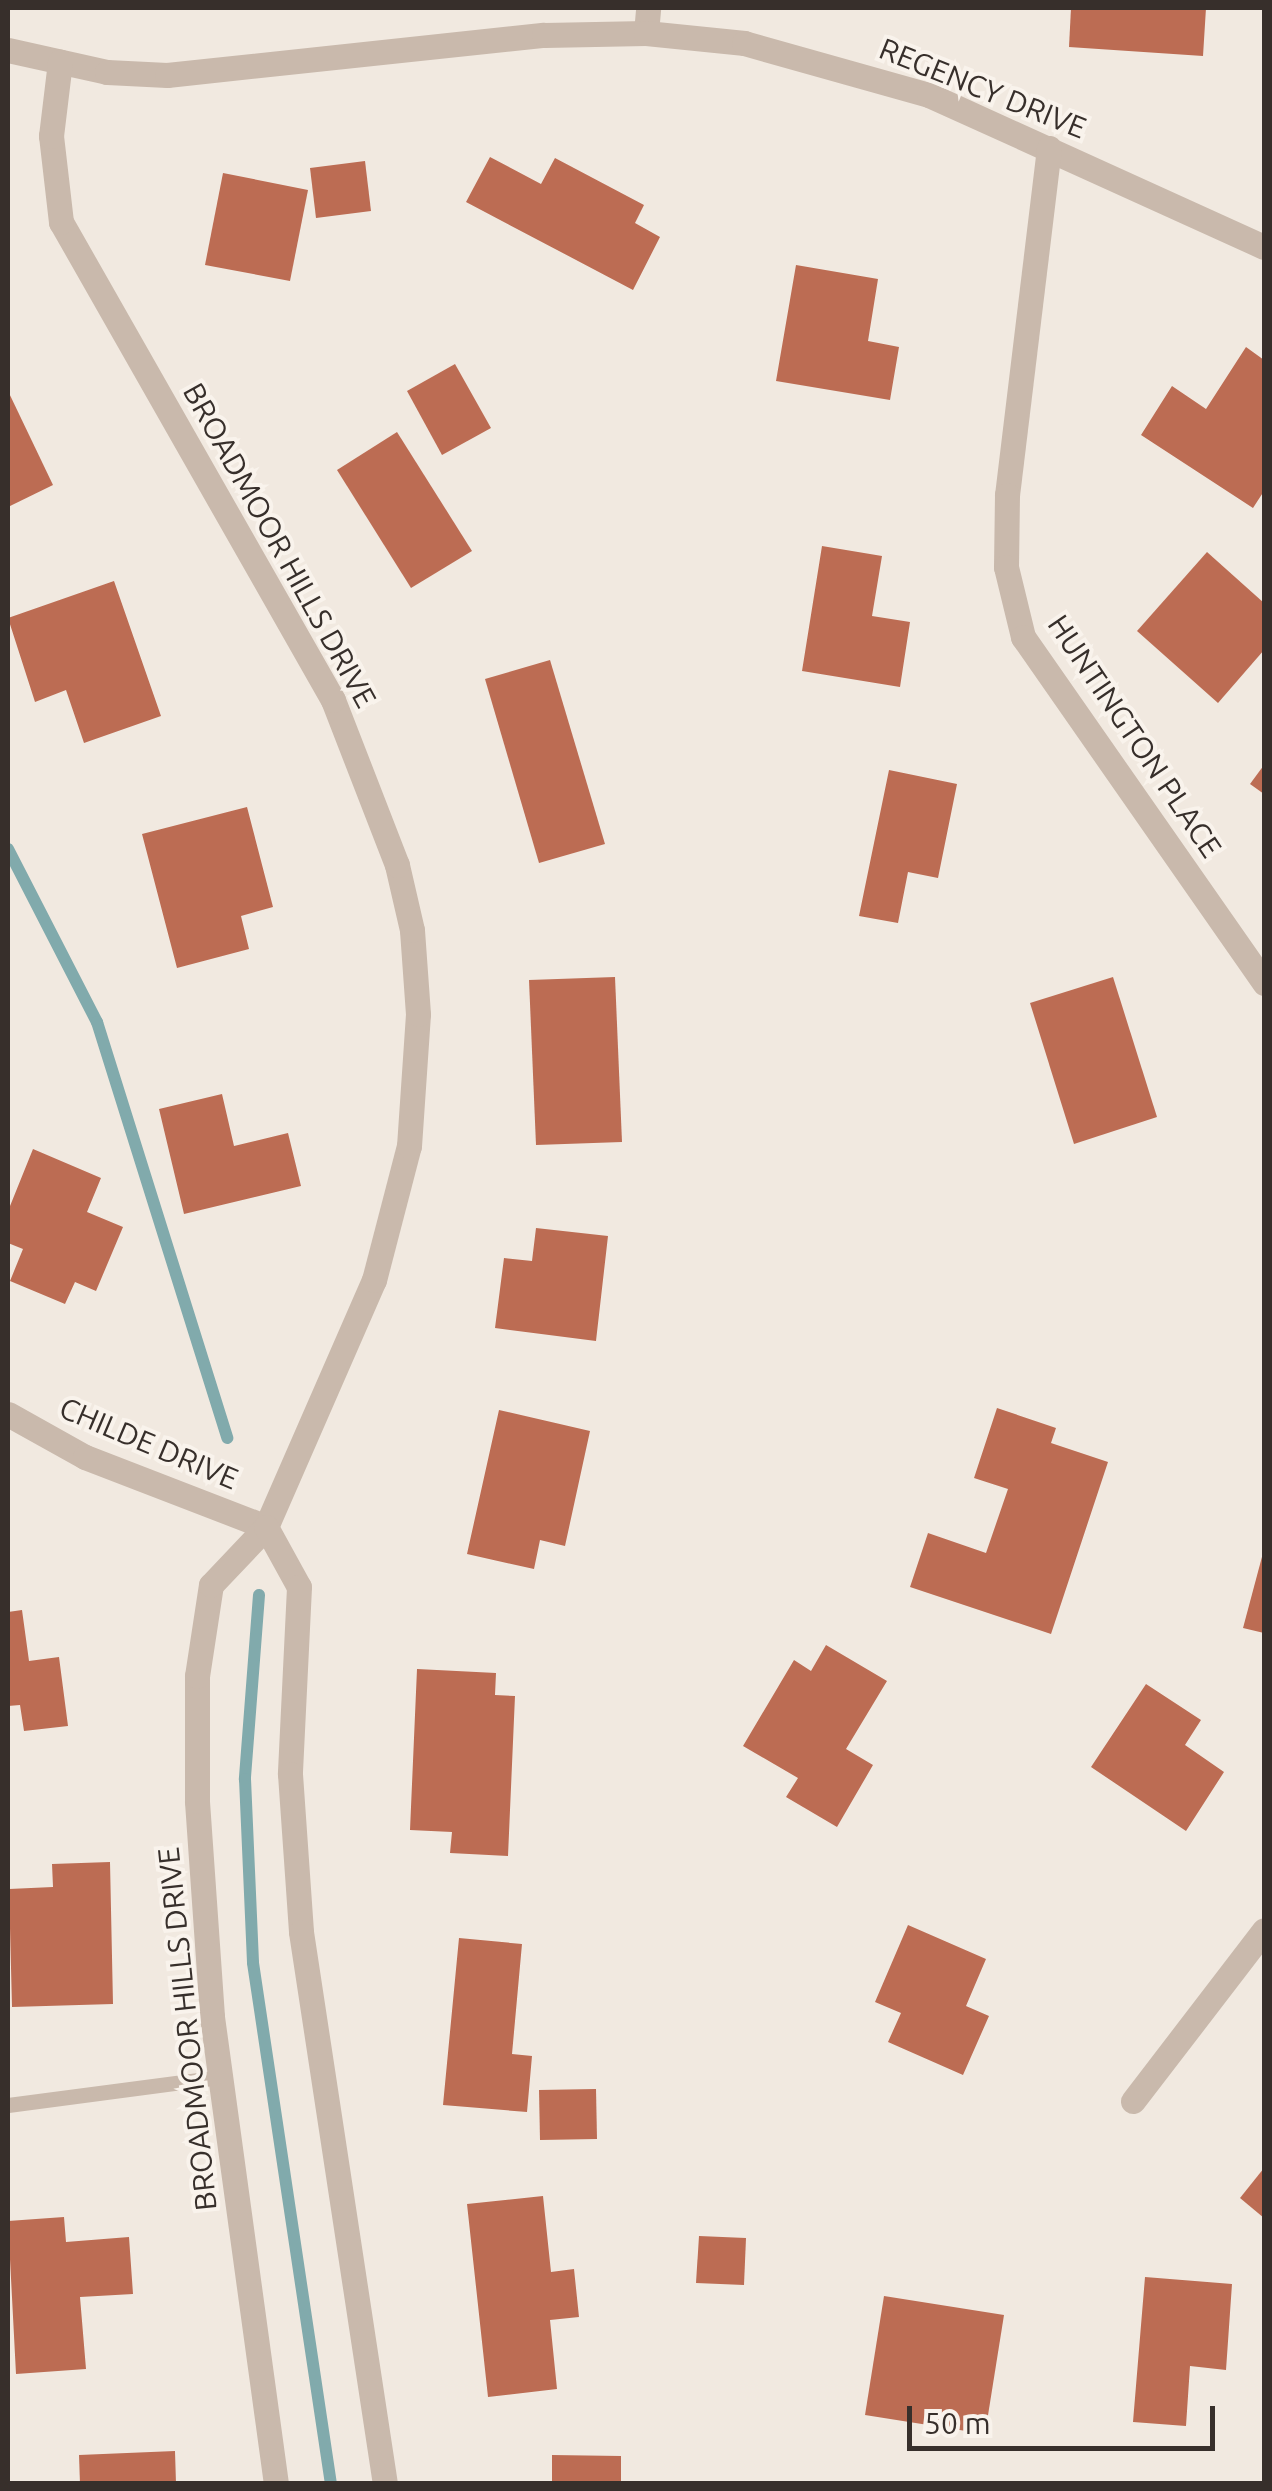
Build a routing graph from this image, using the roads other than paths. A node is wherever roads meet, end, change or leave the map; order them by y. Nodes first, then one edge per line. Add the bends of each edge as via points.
1 (647, 20) edge
2 (8, 50) edge
3 (60, 62) junction
4 (1049, 148) junction
5 (1264, 247) edge
6 (1264, 983) edge
7 (8, 1414) edge
8 (266, 1527) junction
9 (1264, 1930) edge
10 (220, 2078) junction
11 (1133, 2101) dead end
12 (8, 2105) edge
13 (276, 2484) edge
14 (385, 2484) edge

1 - 3 street, REGENCY DRIVE via 167,75
1 - 4 street, REGENCY DRIVE via 825,62 929,96
2 - 3 street, REGENCY DRIVE
3 - 8 street, BROADMOOR HILLS DRIVE via 52,136 61,222 333,700 396,865 412,930 418,1014 408,1146 374,1280
4 - 5 street, REGENCY DRIVE
4 - 6 street, HUNTINGTON PLACE via 1008,494 1006,566 1024,637
7 - 8 street, CHILDE DRIVE via 85,1457
8 - 10 street, BROADMOOR HILLS DRIVE via 211,1584 196,1676 198,1884
8 - 14 street via 299,1587 290,1774 301,1932
9 - 11 street
10 - 12 lane
10 - 13 street, BROADMOOR HILLS DRIVE

